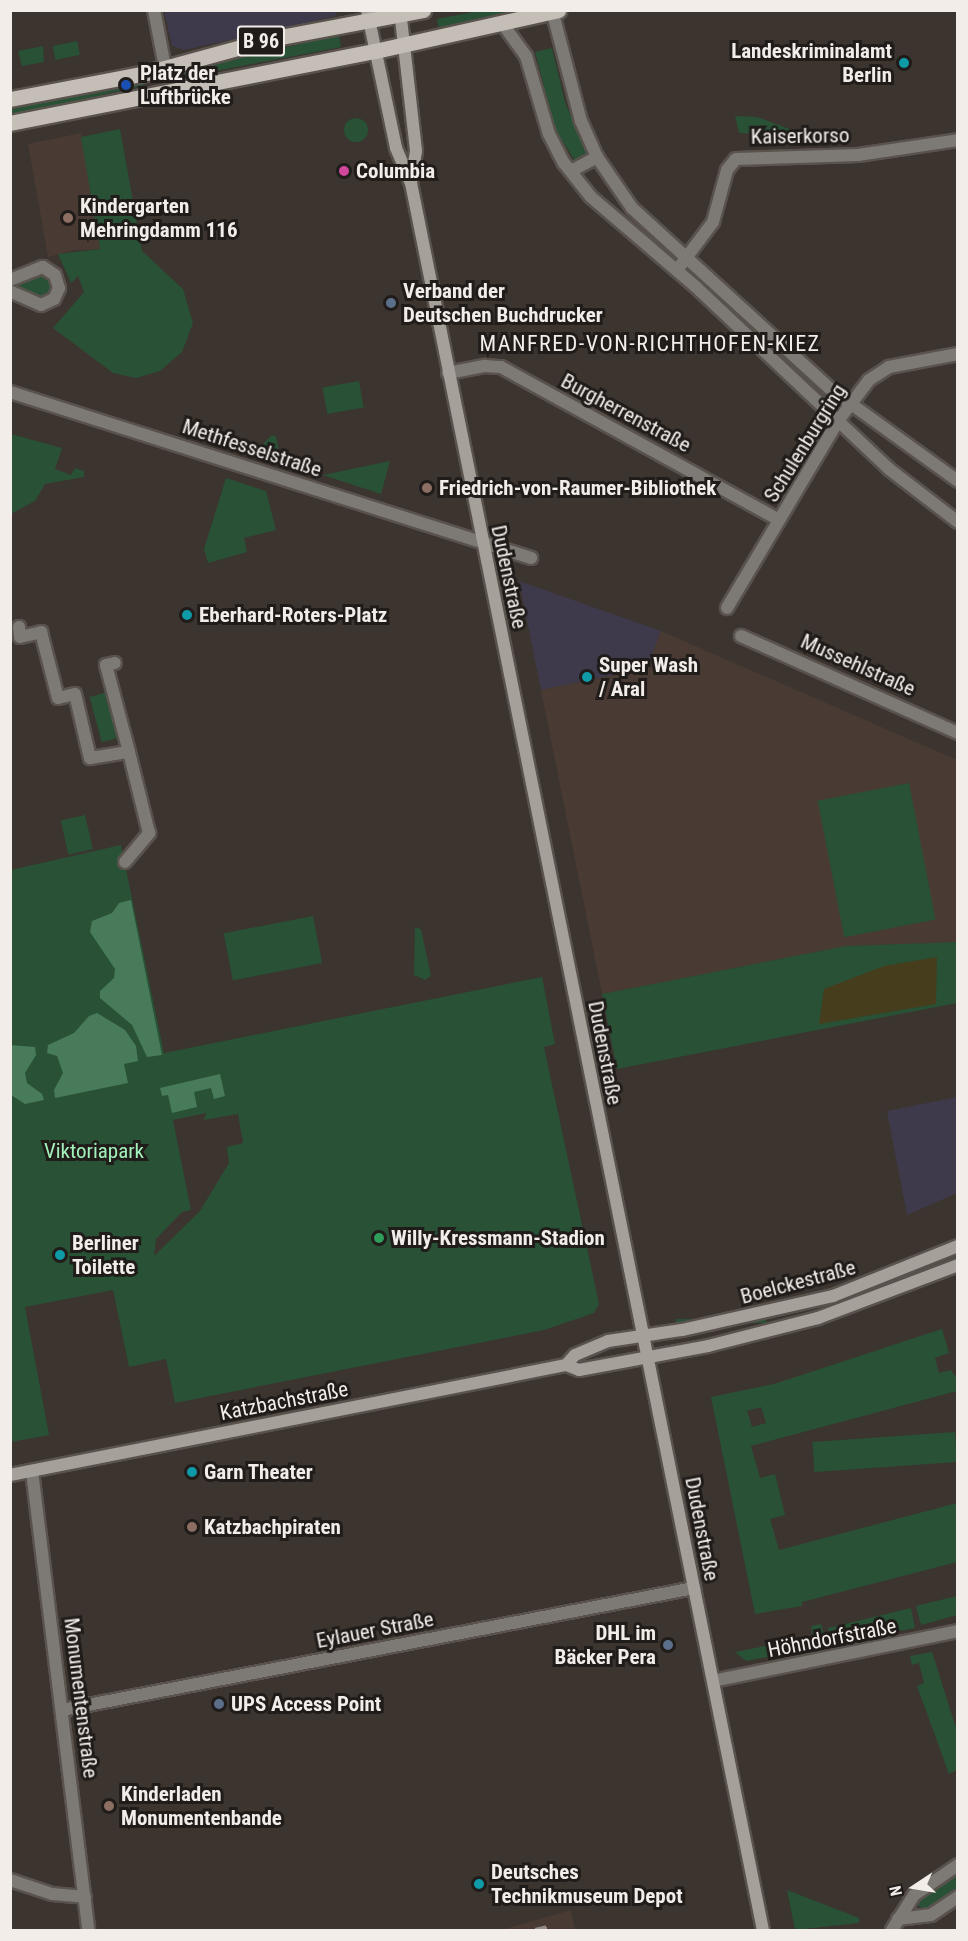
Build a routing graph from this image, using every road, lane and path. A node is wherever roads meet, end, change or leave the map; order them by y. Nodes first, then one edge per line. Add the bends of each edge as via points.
1 (154, 10) edge
2 (423, 10) edge
3 (554, 11) edge
4 (400, 13) edge
5 (368, 15) edge
6 (502, 23) junction
7 (404, 45) junction
8 (375, 51) junction
9 (165, 68) junction
10 (169, 90) junction
11 (10, 99) edge
12 (10, 123) edge
13 (957, 140) edge
14 (597, 157) junction
15 (571, 171) junction
16 (411, 183) junction
17 (687, 259) junction
18 (677, 270) junction
19 (10, 280) edge
20 (10, 291) edge
21 (957, 354) edge
22 (447, 373) junction
23 (10, 392) edge
24 (851, 402) junction
25 (838, 421) junction
26 (957, 481) edge
27 (779, 520) junction
28 (957, 522) edge
29 (482, 542) junction
30 (531, 558) dead end
31 (726, 608) dead end
32 (19, 627) dead end
33 (741, 636) dead end
34 (115, 663) dead end
35 (957, 733) edge
36 (129, 752) junction
37 (125, 862) dead end
38 (957, 1246) edge
39 (957, 1265) edge
40 (774, 1310) junction
41 (779, 1329) junction
42 (643, 1337) junction
43 (647, 1357) junction
44 (566, 1365) junction
45 (32, 1471) junction
46 (10, 1475) edge
47 (694, 1588) junction
48 (957, 1630) edge
49 (713, 1682) junction
50 (62, 1710) junction
51 (957, 1865) edge
52 (10, 1880) edge
53 (85, 1897) junction
54 (957, 1897) edge
55 (895, 1925) edge
56 (88, 1930) edge
57 (763, 1930) edge

1 - 9 street
2 - 4 main road, B 96
3 - 6 main road, B 96
3 - 14 street via 570,91
4 - 5 main road, B 96
4 - 7 main road
5 - 8 main road
5 - 9 main road, B 96
6 - 7 main road, B 96
6 - 15 street via 526,56 549,134
7 - 8 main road, B 96
7 - 16 main road, Dudenstraße via 416,152
8 - 10 main road, B 96
8 - 16 main road, Dudenstraße via 396,148
9 - 10 main road
9 - 11 main road, B 96
10 - 12 main road, B 96
13 - 17 street, Kaiserkorso via 858,155 742,156 727,171 713,222
14 - 15 street
14 - 17 street via 632,208
15 - 18 street via 591,197
16 - 22 main road, Dudenstraße
17 - 18 street, Kaiserkorso
17 - 24 street via 829,388
18 - 25 street
19 - 20 street via 43,267 55,274 59,288 54,299 41,305
21 - 24 street, Schulenburgring via 883,369
22 - 27 street, Burgherrenstraße via 485,366 501,368
22 - 29 main road, Dudenstraße
23 - 29 street, Methfesselstraße
24 - 25 street, Schulenburgring
24 - 26 street
25 - 27 street, Schulenburgring
25 - 28 street via 889,469
27 - 31 street, Schulenburgring
29 - 30 street
29 - 42 main road, Dudenstraße
32 - 36 street via 20,637 41,632 58,698 75,694 90,758
33 - 35 street, Mussehlstraße
34 - 36 street via 106,665
36 - 37 street via 149,833
38 - 40 main road, Boelckestraße via 857,1287
39 - 41 main road, Boelckestraße via 882,1297
40 - 41 main road
40 - 42 main road, Boelckestraße
41 - 43 main road, Boelckestraße
42 - 43 main road, Dudenstraße
42 - 44 main road, Katzbachstraße via 608,1341 575,1355
43 - 44 main road, Katzbachstraße via 579,1370
43 - 47 main road, Dudenstraße
44 - 45 main road, Katzbachstraße
45 - 46 main road, Katzbachstraße
45 - 50 street, Monumentenstraße
47 - 49 main road, Dudenstraße
47 - 50 street, Eylauer Straße
48 - 49 street, Höhndorfstraße
49 - 57 main road, Dudenstraße
50 - 53 street, Monumentenstraße
51 - 55 street via 914,1895
52 - 53 street via 52,1894
53 - 56 street, Monumentenstraße
54 - 55 street via 931,1915

